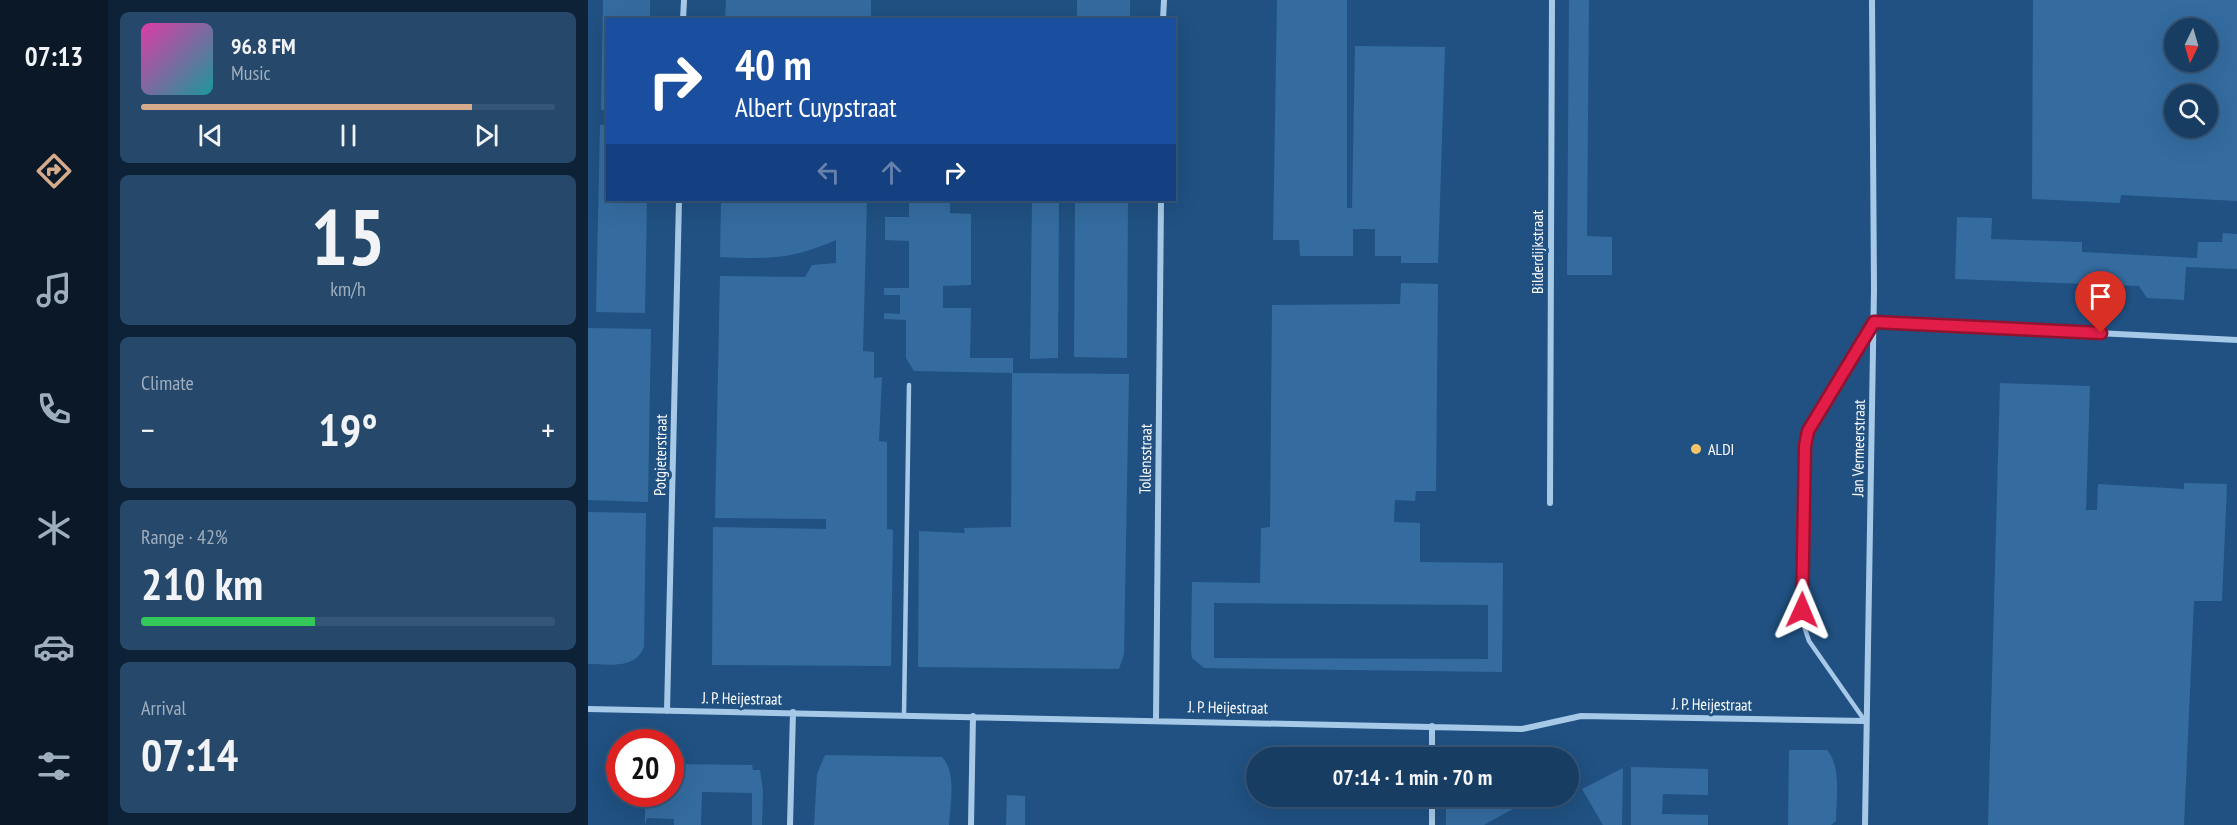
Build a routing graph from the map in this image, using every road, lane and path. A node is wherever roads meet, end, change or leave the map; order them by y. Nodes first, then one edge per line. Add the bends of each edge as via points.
1 (684, 0) edge
2 (1164, 0) edge
3 (1552, 0) edge
4 (1872, 0) edge
5 (683, 18) edge
6 (1163, 18) edge
7 (679, 201) edge
8 (1161, 201) edge
9 (1874, 322) junction
10 (2237, 340) edge
11 (909, 385) dead end
12 (1550, 503) dead end
13 (588, 709) edge
14 (667, 711) junction
15 (793, 712) junction
16 (904, 715) junction
17 (972, 717) junction
18 (1156, 719) junction
19 (1865, 720) junction
20 (1432, 726) junction
21 (1432, 747) edge
22 (1432, 807) edge
23 (790, 825) edge
24 (971, 825) edge
25 (1432, 825) edge
26 (1865, 825) edge

1 - 5 street
2 - 6 street
3 - 12 street, Bilderdijkstraat
4 - 9 street, Jan Vermeerstraat
7 - 14 street, Potgieterstraat
8 - 18 street, Tollensstraat
9 - 10 street
9 - 19 street, Jan Vermeerstraat
9 - 19 lane via 1813,419 1805,458 1804,626 1809,641
11 - 16 lane
13 - 14 street, J. P. Heijestraat
14 - 15 street, J. P. Heijestraat
15 - 16 street, J. P. Heijestraat
15 - 23 street
16 - 17 street, J. P. Heijestraat
17 - 18 street, J. P. Heijestraat
17 - 24 street
18 - 20 street, J. P. Heijestraat
19 - 20 street, J. P. Heijestraat via 1581,716 1522,729
19 - 26 street, Jan Vermeerstraat
20 - 21 street
22 - 25 street

